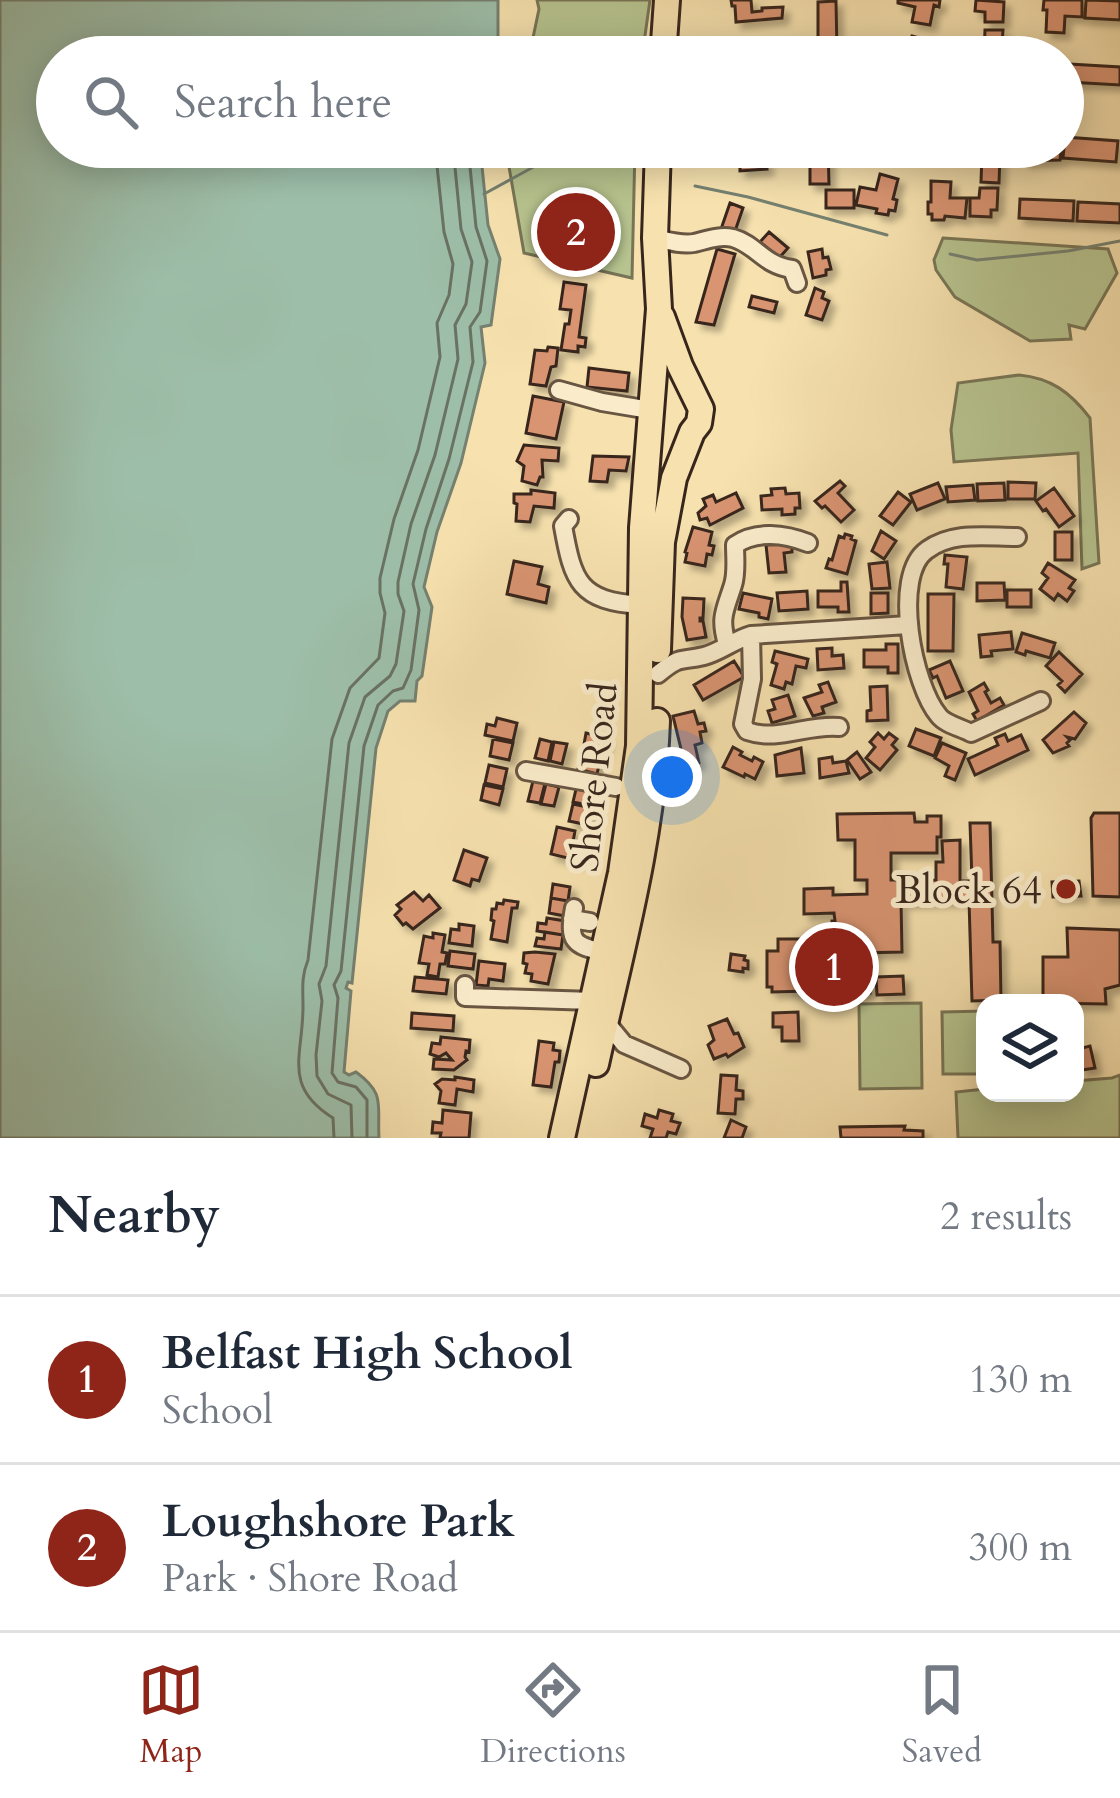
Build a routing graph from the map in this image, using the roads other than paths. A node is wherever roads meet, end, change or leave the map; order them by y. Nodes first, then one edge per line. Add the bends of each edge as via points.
1 (667, 0) edge
2 (664, 36) edge
3 (659, 168) edge
4 (664, 247) junction
5 (797, 283) dead end
6 (659, 309) junction
7 (559, 390) dead end
8 (694, 393) junction
9 (650, 410) junction
10 (692, 432) junction
11 (560, 522) dead end
12 (1017, 537) dead end
13 (808, 542) dead end
14 (641, 605) junction
15 (908, 626) junction
16 (751, 635) junction
17 (727, 644) junction
18 (664, 657) junction
19 (1041, 701) dead end
20 (839, 727) dead end
21 (522, 770) dead end
22 (628, 787) junction
23 (579, 917) dead end
24 (605, 952) junction
25 (465, 985) dead end
26 (600, 1012) junction
27 (624, 1044) junction
28 (598, 1052) junction
29 (680, 1069) dead end
30 (562, 1138) edge
31 (579, 1138) edge

1 - 2 highway
3 - 4 highway, Shore Road
4 - 5 street via 731,238 792,269
4 - 6 highway, Shore Road
6 - 8 highway, Shore Road
6 - 9 highway, Shore Road
7 - 9 street
8 - 9 highway via 659,391
8 - 10 highway via 701,409
9 - 10 highway via 663,435
9 - 14 highway, Shore Road
10 - 18 highway, Shore Road via 662,542
11 - 14 street via 571,569 590,594
12 - 15 street via 948,537 922,552 912,566
13 - 17 street via 769,535 735,545 735,580 721,625
14 - 22 highway, Shore Road via 640,722
15 - 16 street
15 - 19 street via 940,718 971,733 1020,700
16 - 17 street
16 - 20 street via 747,731
17 - 18 street via 705,656
18 - 26 highway, Shore Road via 641,864
21 - 22 street
22 - 24 highway, Shore Road
23 - 24 street via 574,940
24 - 26 highway, Shore Road
25 - 26 street via 465,998
26 - 27 street
26 - 28 highway, Shore Road
26 - 30 highway, Shore Road
27 - 28 street
27 - 29 street
28 - 31 highway, Shore Road

